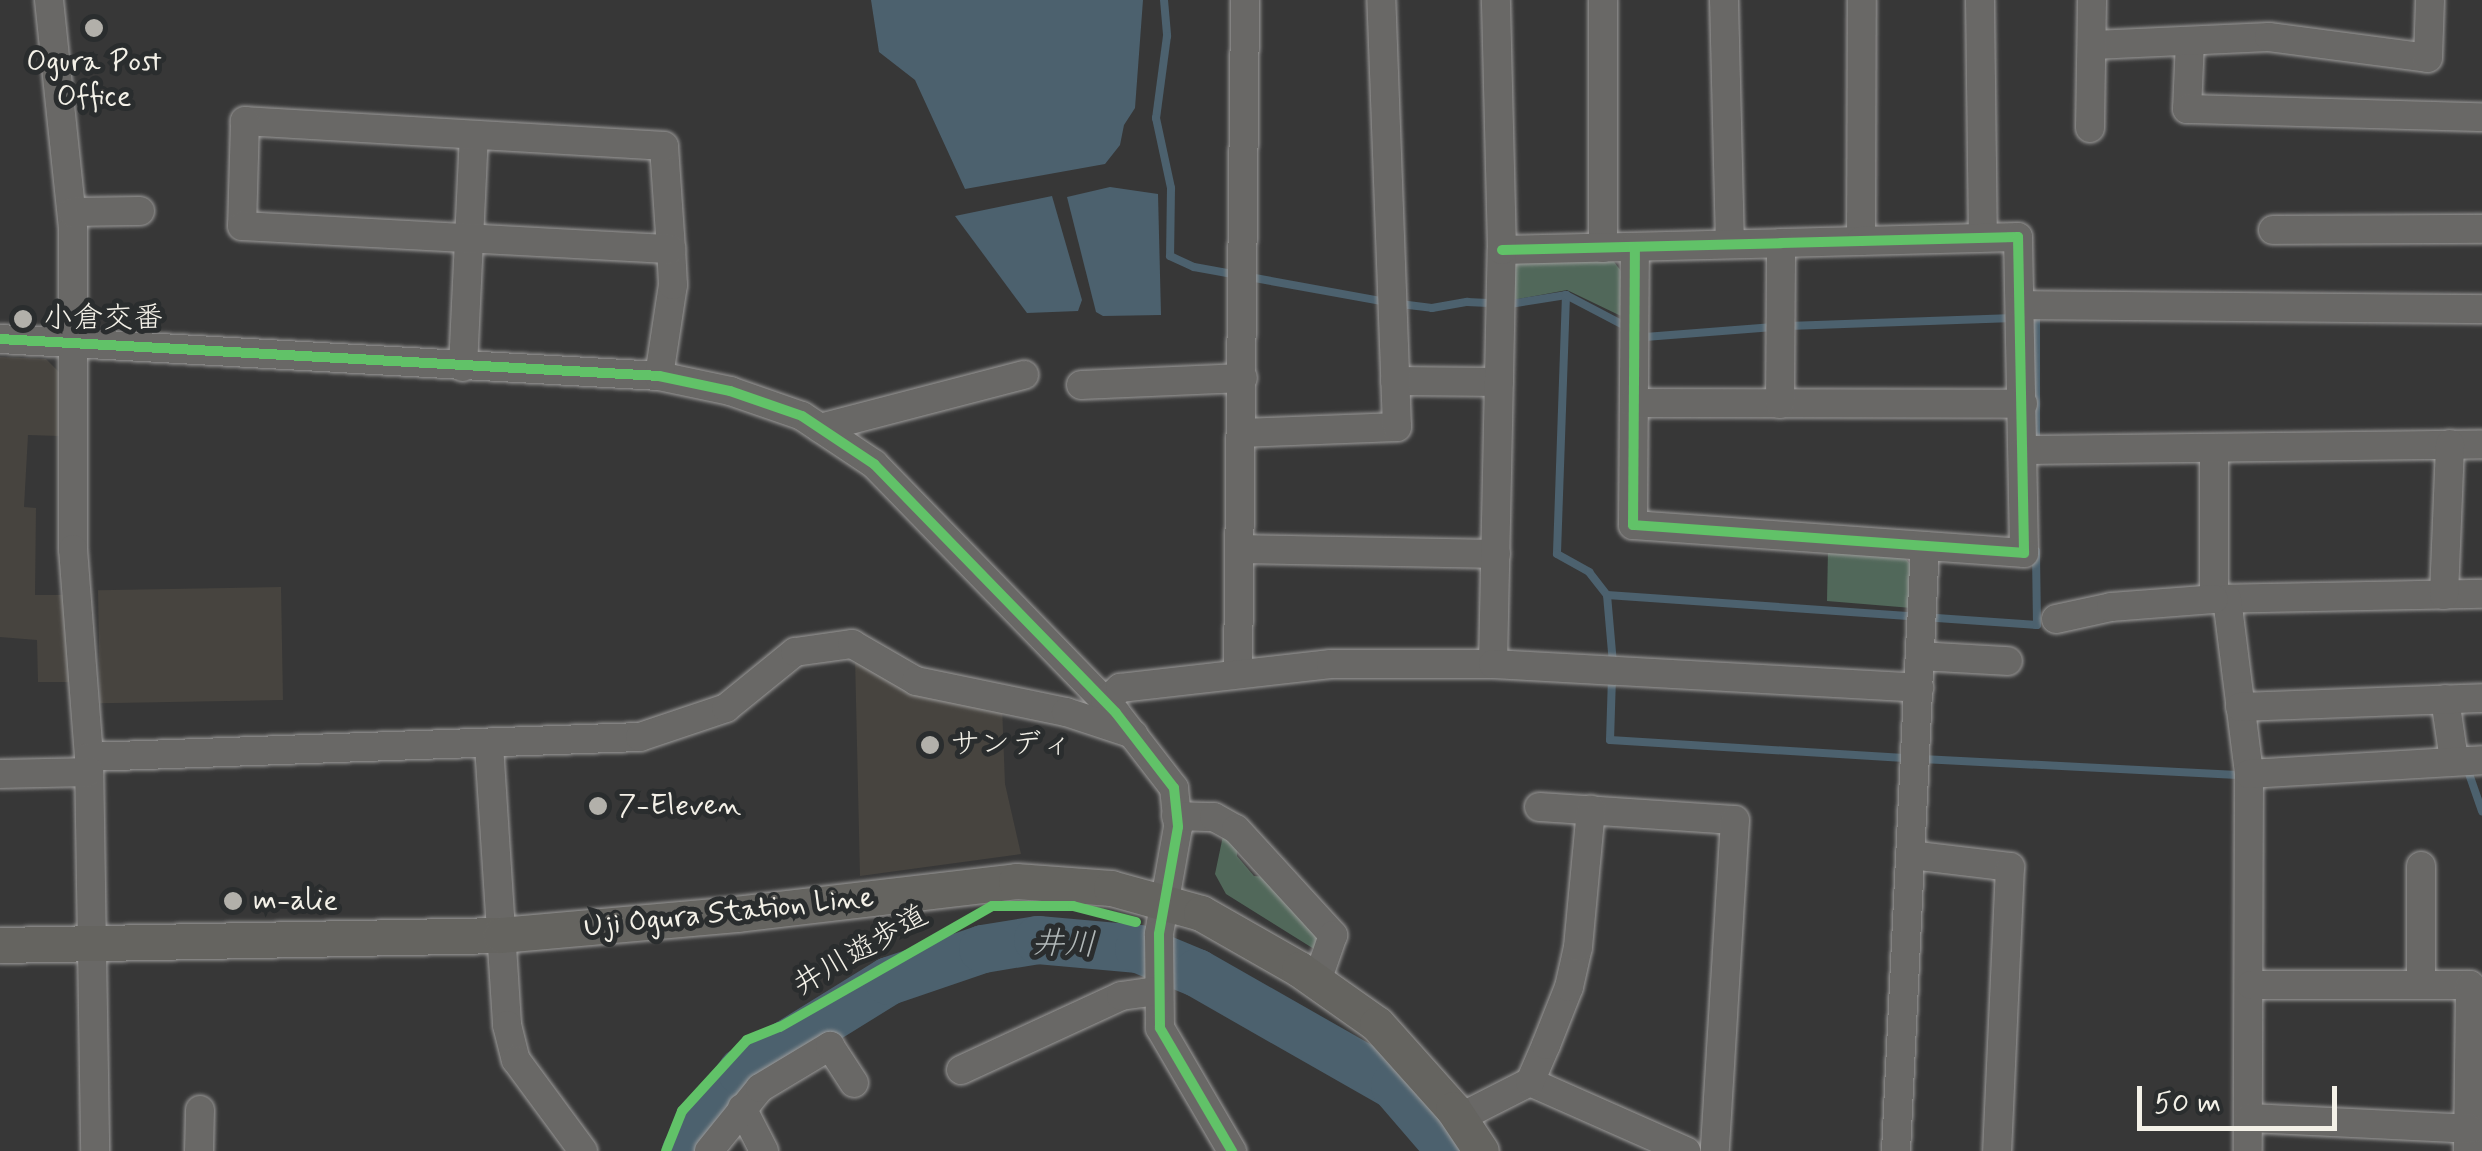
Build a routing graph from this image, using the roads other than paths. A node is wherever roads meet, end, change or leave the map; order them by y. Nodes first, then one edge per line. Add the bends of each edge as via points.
1 (49, 0) edge
2 (1245, 0) edge
3 (1381, 0) edge
4 (1496, 0) edge
5 (1604, 0) edge
6 (1724, 0) edge
7 (1862, 0) edge
8 (1980, 0) edge
9 (2092, 0) edge
10 (2430, 0) edge
11 (2190, 41) junction
12 (2094, 45) junction
13 (2482, 117) edge
14 (2090, 128) dead end
15 (474, 135) junction
16 (140, 211) dead end
17 (72, 212) junction
18 (2482, 229) edge
19 (2273, 230) dead end
20 (470, 238) junction
21 (1982, 238) junction
22 (1860, 241) junction
23 (1781, 243) junction
24 (1730, 244) junction
25 (1635, 247) junction
26 (1603, 248) junction
27 (671, 250) junction
28 (1502, 250) junction
29 (2022, 305) junction
30 (2482, 309) edge
31 (0, 339) edge
32 (74, 346) junction
33 (463, 368) junction
34 (659, 376) junction
35 (1024, 376) dead end
36 (1243, 378) junction
37 (1395, 381) junction
38 (1499, 382) junction
39 (1081, 385) dead end
40 (1634, 403) junction
41 (1780, 404) junction
42 (2023, 404) junction
43 (820, 428) junction
44 (1242, 433) junction
45 (2450, 444) junction
46 (2482, 444) edge
47 (2214, 448) junction
48 (2023, 450) junction
49 (1925, 546) junction
50 (1240, 549) junction
51 (1496, 554) junction
52 (2444, 594) junction
53 (2482, 594) edge
54 (2220, 598) junction
55 (2056, 620) dead end
56 (1920, 656) junction
57 (2008, 661) dead end
58 (1493, 664) junction
59 (1238, 674) junction
60 (1919, 688) junction
61 (2482, 698) edge
62 (2445, 699) junction
63 (1105, 702) junction
64 (2240, 707) junction
65 (1134, 734) junction
66 (489, 746) junction
67 (2468, 760) edge
68 (89, 765) junction
69 (0, 774) edge
70 (2249, 774) junction
71 (1539, 807) dead end
72 (1591, 810) junction
73 (1176, 816) junction
74 (1911, 856) junction
75 (2421, 866) dead end
76 (1163, 917) junction
77 (501, 935) junction
78 (94, 943) junction
79 (0, 944) edge
80 (1317, 982) junction
81 (1158, 984) junction
82 (2251, 984) junction
83 (2421, 985) junction
84 (961, 1070) dead end
85 (1530, 1082) junction
86 (854, 1083) dead end
87 (742, 1108) junction
88 (200, 1110) dead end
89 (1459, 1118) junction
90 (2249, 1118) junction
91 (2469, 1140) edge
92 (95, 1151) edge
93 (199, 1151) edge
94 (583, 1151) edge
95 (709, 1151) edge
96 (764, 1151) edge
97 (1232, 1151) edge
98 (1481, 1151) edge
99 (1686, 1151) edge
100 (1715, 1151) edge
101 (1896, 1151) edge
102 (1997, 1151) edge
103 (2248, 1151) edge

1 - 17 street
2 - 36 street
3 - 37 street
4 - 28 street
5 - 26 street
6 - 24 street
7 - 22 street
8 - 21 street
9 - 12 street
10 - 11 street via 2428,58 2269,37
11 - 12 street
11 - 13 street via 2187,109
12 - 14 street
15 - 20 street
15 - 20 street via 245,121 242,226
15 - 27 street via 664,146
16 - 17 street
17 - 32 street
18 - 19 street
20 - 27 street
20 - 33 street
21 - 22 street
21 - 29 street via 2018,236
22 - 23 street
23 - 24 street
23 - 41 street
24 - 25 street
25 - 26 street
25 - 40 street
26 - 28 street
27 - 34 street via 673,285
28 - 38 street
29 - 30 street
29 - 42 street
31 - 32 street
32 - 33 street
32 - 68 street via 73,549
33 - 34 street
34 - 43 street via 730,391
35 - 43 street
36 - 39 street
36 - 44 street
37 - 38 street
37 - 44 street via 1397,427
38 - 51 street
40 - 41 street
40 - 49 street via 1633,525
41 - 42 street
42 - 48 street
43 - 63 street via 874,464
44 - 50 street
45 - 46 street
45 - 47 street
45 - 52 street
47 - 48 street
47 - 54 street
48 - 49 street via 2024,553
49 - 56 street
50 - 51 street
50 - 59 street
51 - 58 street
52 - 53 street
52 - 54 street
54 - 55 street via 2110,606
54 - 64 street
56 - 57 street
56 - 60 street
58 - 59 street via 1331,664
58 - 60 street
59 - 63 street via 1120,688
60 - 74 street
61 - 62 street
62 - 64 street
62 - 67 street
63 - 65 street
64 - 70 street
65 - 66 street via 1066,712 916,681 852,644 794,652 726,708 640,737
65 - 73 street via 1174,788
66 - 68 street
66 - 77 street
67 - 70 street
68 - 69 street
68 - 78 street
70 - 82 street
71 - 72 street
72 - 85 street via 1578,947
72 - 100 street via 1735,820
73 - 76 street
73 - 80 street via 1214,817 1236,829 1333,935
74 - 101 street
74 - 102 street via 2010,868
75 - 83 street
76 - 77 main road, Uji Ogura Station Line via 1111,888 1016,881
76 - 80 main road, Uji Ogura Station Line via 1201,913
76 - 81 street
77 - 78 main road, Uji Ogura Station Line
77 - 94 street via 516,1060
78 - 79 main road, Uji Ogura Station Line
78 - 92 street
80 - 89 main road, Uji Ogura Station Line via 1377,1024
81 - 84 street
81 - 97 street via 1160,1028
82 - 83 street
82 - 90 street
83 - 91 street via 2470,985
85 - 89 street
85 - 99 street
86 - 87 street via 830,1046 760,1088
87 - 95 street
87 - 96 street
88 - 93 street
89 - 98 main road, Uji Ogura Station Line
90 - 91 street
90 - 103 street

